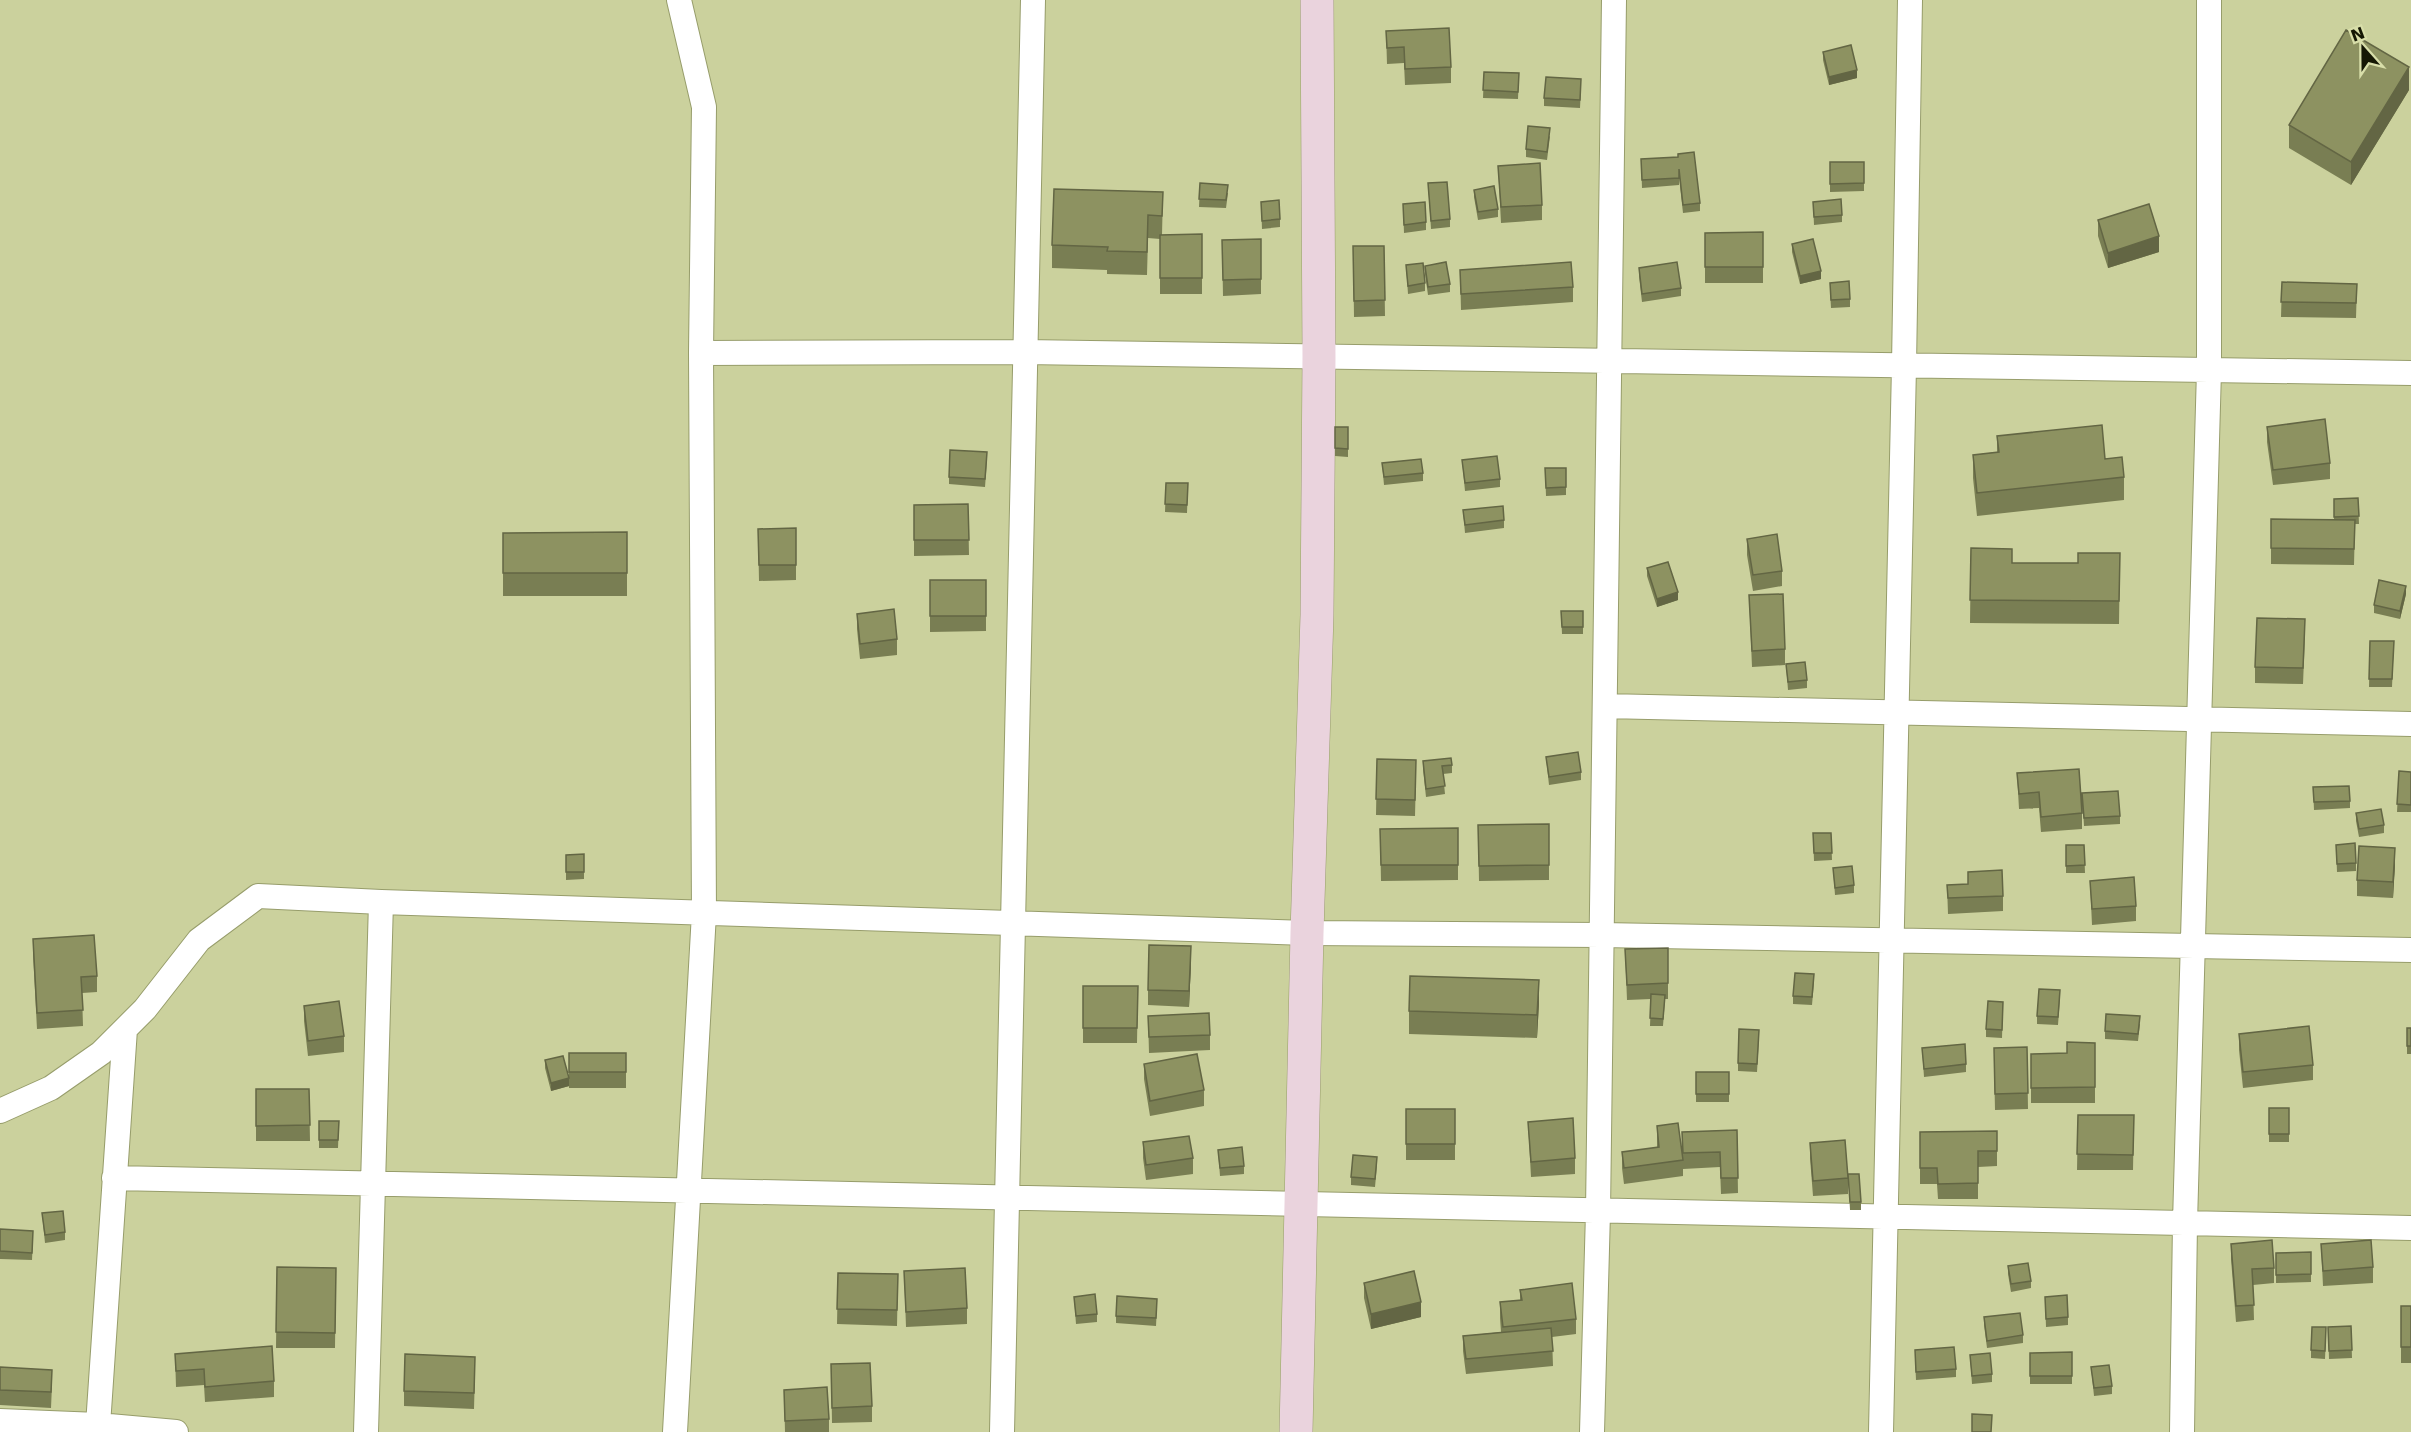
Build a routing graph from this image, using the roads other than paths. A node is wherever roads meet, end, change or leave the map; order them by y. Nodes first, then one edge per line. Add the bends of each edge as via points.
1 (679, 0) edge
2 (1033, 0) edge
3 (1317, 0) edge
4 (1614, 0) edge
5 (1910, 0) edge
6 (2209, 0) edge
7 (1025, 352) junction
8 (701, 353) junction
9 (1319, 357) junction
10 (1610, 362) junction
11 (1904, 366) junction
12 (2209, 370) junction
13 (2411, 374) edge
14 (1605, 706) junction
15 (1896, 712) junction
16 (2199, 720) junction
17 (2411, 724) edge
18 (381, 902) junction
19 (704, 913) junction
20 (1013, 924) junction
21 (1307, 933) junction
22 (1602, 935) junction
23 (1891, 941) junction
24 (2193, 946) junction
25 (2411, 950) edge
26 (125, 1029) junction
27 (0, 1111) edge
28 (114, 1178) junction
29 (373, 1183) junction
30 (688, 1190) junction
31 (1007, 1196) junction
32 (1300, 1205) junction
33 (1598, 1212) junction
34 (1885, 1217) junction
35 (2185, 1223) junction
36 (2411, 1228) edge
37 (0, 1421) edge
38 (98, 1425) junction
39 (176, 1432) edge
40 (366, 1432) edge
41 (675, 1432) edge
42 (1002, 1432) edge
43 (1296, 1432) edge
44 (1592, 1432) edge
45 (1881, 1432) edge
46 (2182, 1432) edge

1 - 8 street via 704,107
2 - 7 street
3 - 9 main road
4 - 10 street
5 - 11 street
6 - 12 street
7 - 8 street
7 - 9 street
7 - 20 street
8 - 19 street
9 - 10 street
9 - 21 main road via 1317,615
10 - 11 street
10 - 14 street
11 - 12 street
11 - 15 street
12 - 13 street
12 - 16 street
14 - 15 street
14 - 22 street
15 - 16 street
15 - 23 street
16 - 17 street
16 - 24 street
18 - 19 street
18 - 26 street via 258,896 199,940
18 - 29 street
19 - 20 street
19 - 30 street
20 - 21 street
20 - 31 street
21 - 22 street
21 - 32 main road
22 - 23 street
22 - 33 street
23 - 24 street
23 - 34 street
24 - 25 street
24 - 35 street
26 - 27 street via 101,1053 51,1088
26 - 28 street
28 - 29 street
28 - 38 street
29 - 30 street
29 - 40 street
30 - 31 street
30 - 41 street
31 - 32 street
31 - 42 street
32 - 33 street
32 - 43 main road
33 - 34 street
33 - 44 street
34 - 35 street
34 - 45 street
35 - 36 street
35 - 46 street
37 - 38 street
38 - 39 street

